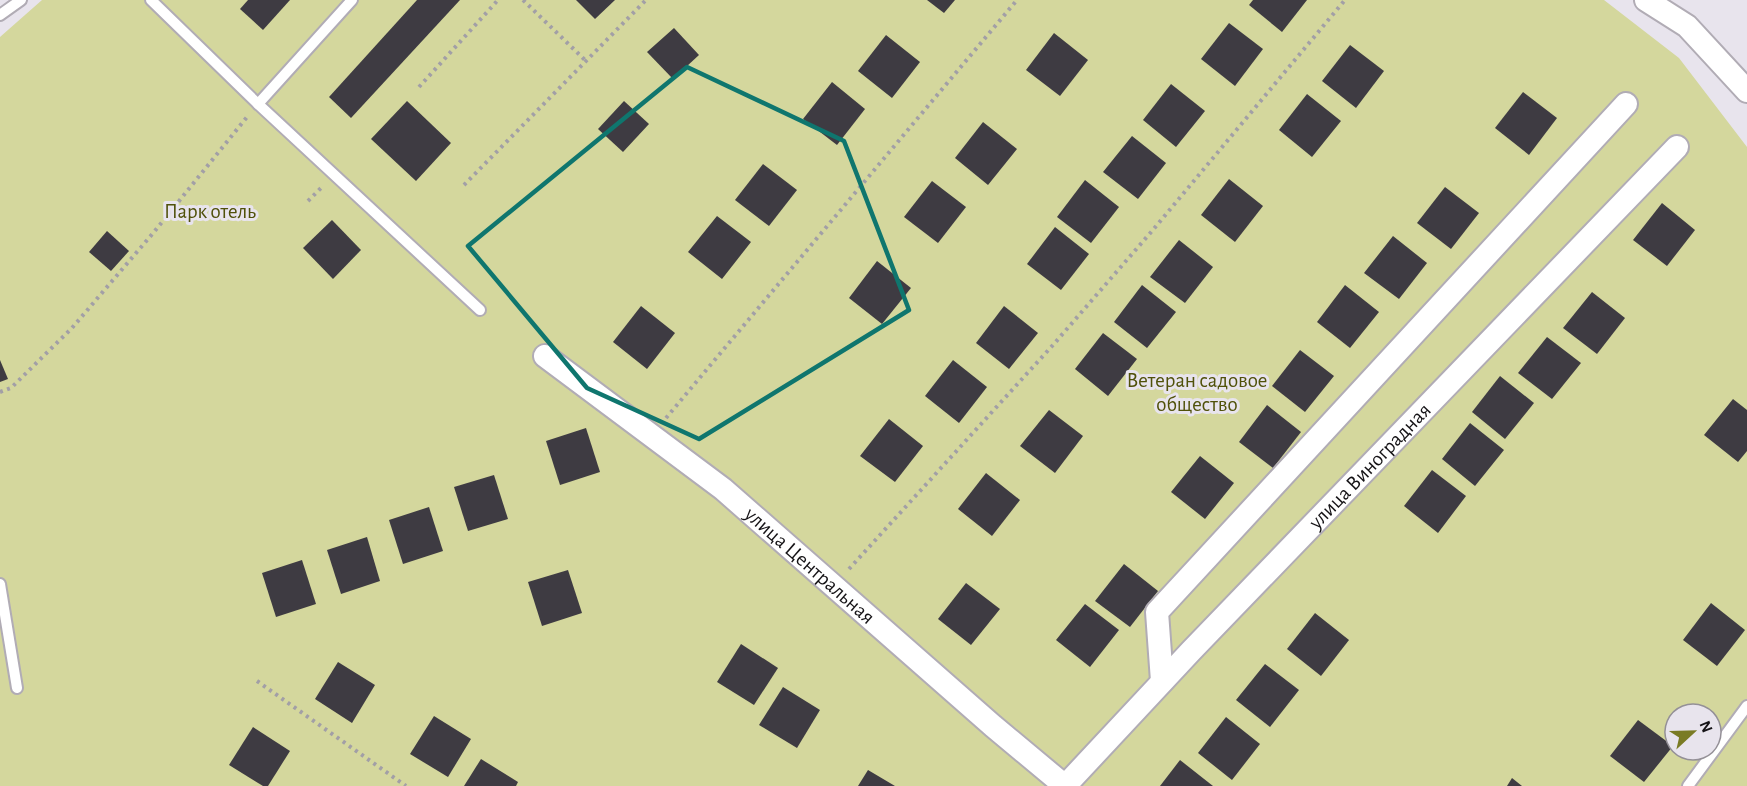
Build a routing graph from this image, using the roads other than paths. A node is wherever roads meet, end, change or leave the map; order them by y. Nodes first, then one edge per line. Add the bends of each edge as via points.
1 (21, 0) edge
2 (150, 0) edge
3 (352, 0) edge
4 (1646, 0) edge
5 (0, 15) edge
6 (1747, 91) edge
7 (258, 104) junction
8 (1626, 104) dead end
9 (1677, 147) dead end
10 (480, 310) dead end
11 (545, 356) dead end
12 (0, 584) edge
13 (1162, 681) junction
14 (17, 688) dead end
15 (1747, 706) edge
16 (1065, 786) edge
17 (1688, 786) edge

1 - 5 lane
2 - 7 lane
3 - 7 lane
4 - 6 street via 1687,26
7 - 10 lane
8 - 13 street via 1157,612
9 - 13 street, улица Виноградная
11 - 16 street, улица Центральная via 723,489
12 - 14 lane
13 - 16 street, улица Виноградная
15 - 17 lane

